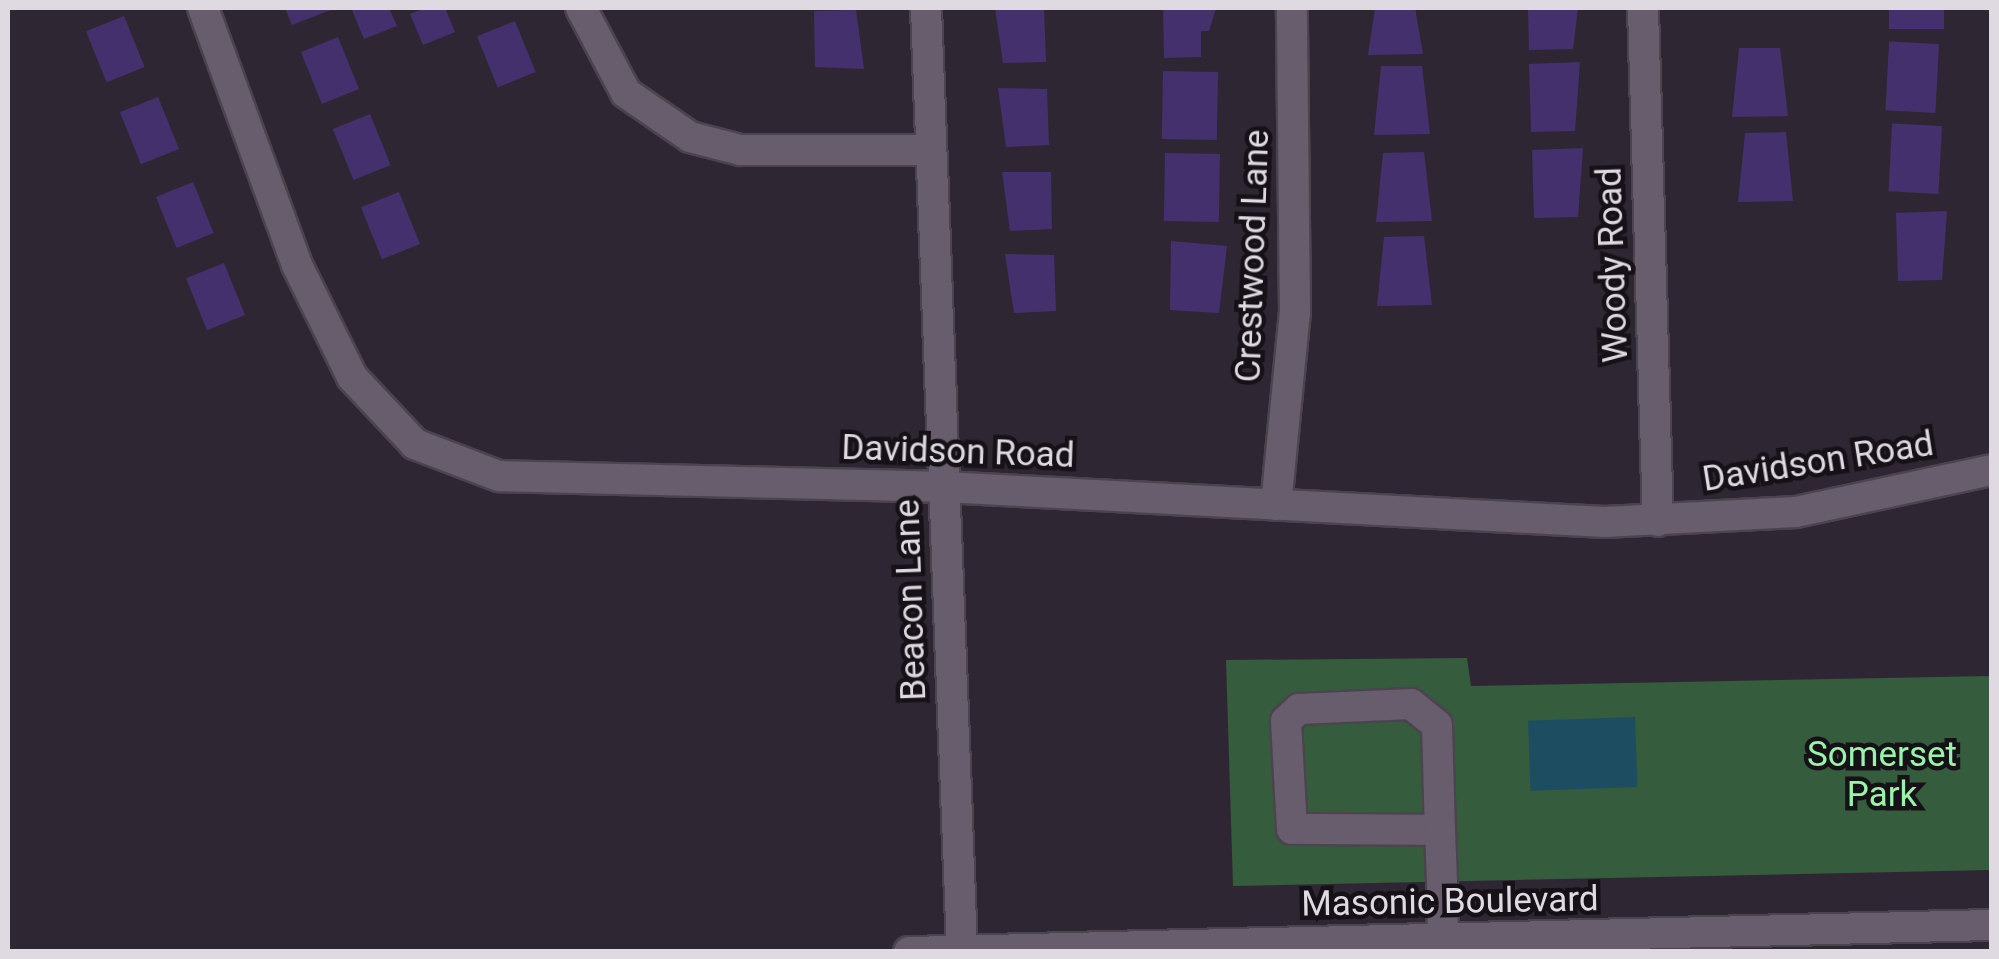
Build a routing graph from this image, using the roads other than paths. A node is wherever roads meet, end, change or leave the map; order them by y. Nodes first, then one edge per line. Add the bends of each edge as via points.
1 (203, 8) edge
2 (581, 8) edge
3 (926, 8) edge
4 (1292, 8) edge
5 (1643, 8) edge
6 (930, 150) junction
7 (1992, 470) edge
8 (944, 487) junction
9 (1276, 506) junction
10 (1658, 521) junction
11 (1440, 830) junction
12 (1992, 925) edge
13 (1443, 940) junction
14 (1804, 941) edge
15 (1501, 945) edge
16 (962, 950) edge
17 (909, 952) edge

1 - 8 street, Davidson Road via 324,325 382,416 415,444 500,476 560,482
2 - 6 street via 626,93 690,137 740,150
3 - 6 street, Beacon Lane
4 - 9 street, Crestwood Lane via 1295,312
5 - 10 street, Woody Road
6 - 8 street, Beacon Lane
7 - 10 street, Davidson Road via 1796,512
8 - 9 street, Davidson Road
8 - 16 street, Beacon Lane
9 - 10 street, Davidson Road
11 - 11 street via 1437,725 1428,713 1411,704 1299,710 1286,721 1286,822 1292,829
11 - 13 street
12 - 14 street, Masonic Boulevard
13 - 15 street, Masonic Boulevard
13 - 16 street, Masonic Boulevard
14 - 15 street, Masonic Boulevard
16 - 17 street, Masonic Boulevard

